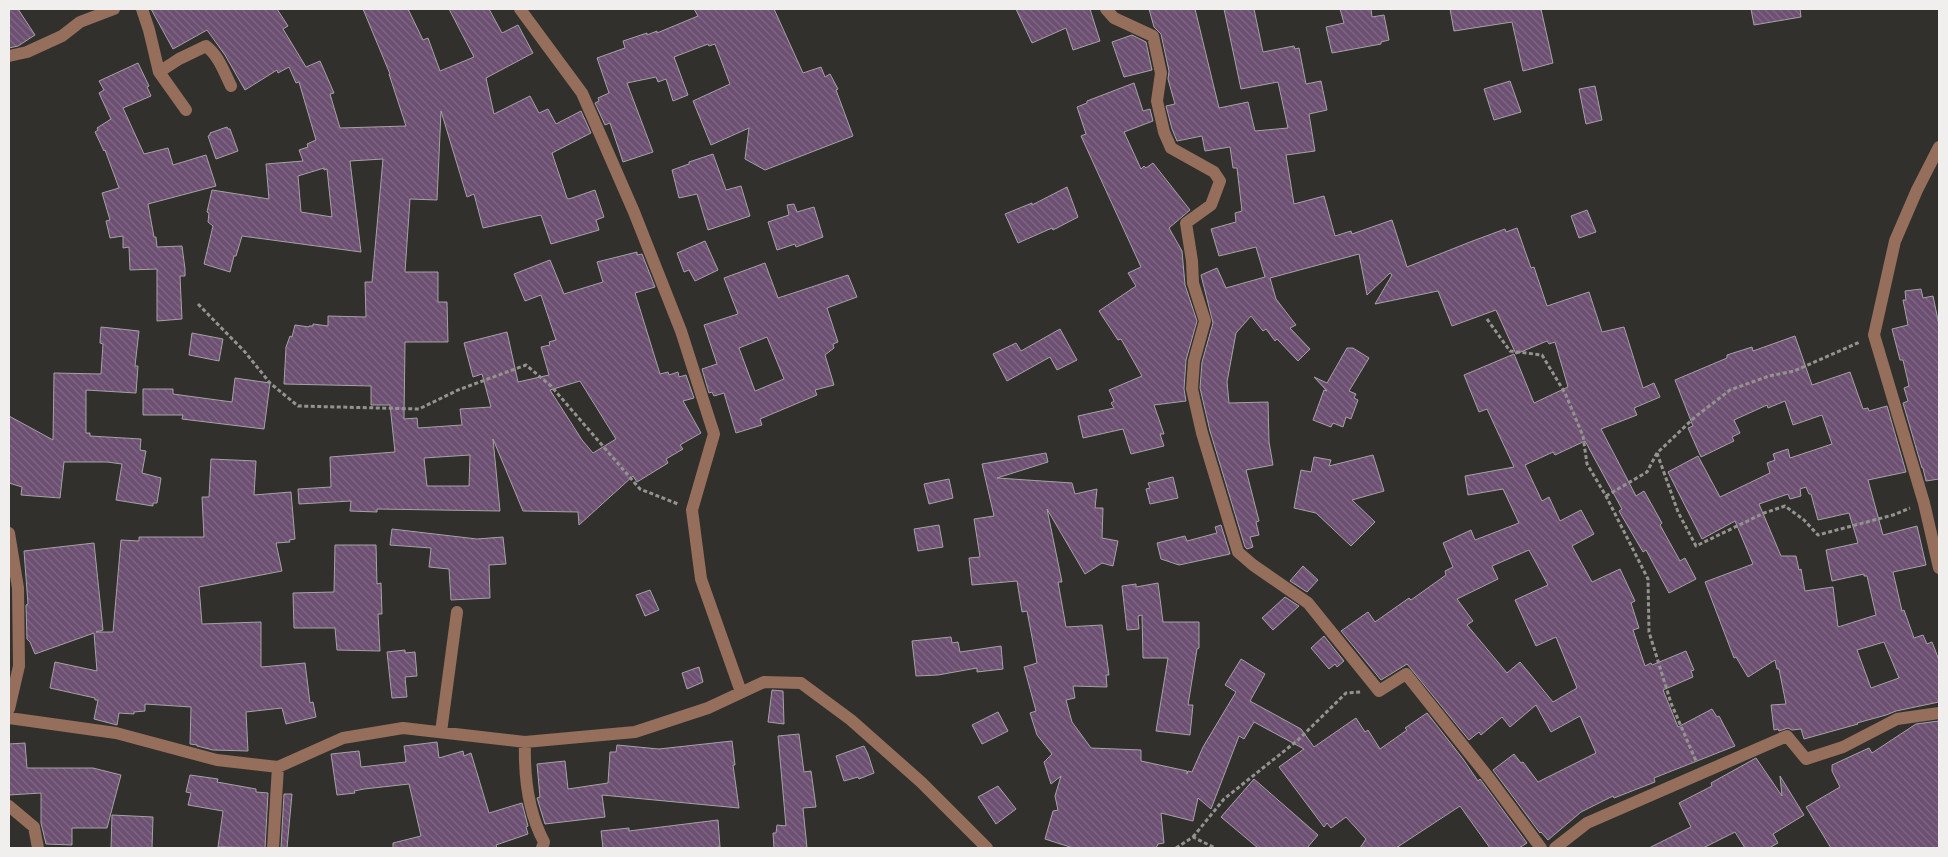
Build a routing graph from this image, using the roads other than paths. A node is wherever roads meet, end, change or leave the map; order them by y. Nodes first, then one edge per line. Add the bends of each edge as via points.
1 (114, 9) edge
2 (142, 9) edge
3 (520, 9) edge
4 (1106, 9) edge
5 (9, 56) edge
6 (158, 72) junction
7 (231, 86) dead end
8 (186, 110) dead end
9 (1939, 146) edge
10 (9, 533) edge
11 (1939, 568) edge
12 (457, 612) dead end
13 (741, 692) junction
14 (9, 709) edge
15 (1939, 713) edge
16 (9, 718) edge
17 (441, 732) junction
18 (525, 742) junction
19 (278, 766) junction
20 (9, 806) edge
21 (38, 848) edge
22 (273, 848) edge
23 (542, 848) edge
24 (987, 848) edge
25 (1541, 848) edge
26 (1555, 848) edge

1 - 5 street via 80,22 62,36 27,52
2 - 6 street
3 - 13 street via 582,93 681,331 714,434 692,510 700,579
4 - 25 street via 1114,18 1153,36 1161,73 1157,101 1171,148 1214,172 1220,181 1211,205 1186,223 1193,283 1205,321 1194,361 1192,389 1238,552 1308,603 1380,691 1406,674
6 - 7 street via 206,46 220,63
6 - 8 street
9 - 11 street via 1895,240 1874,336 1924,502
10 - 14 street via 18,588 19,666
12 - 17 street
13 - 18 street via 708,708 635,732
13 - 24 street via 764,682 801,683 851,720
15 - 26 street via 1897,720 1842,747 1806,758 1786,736 1587,823
16 - 19 street via 116,733 217,760
17 - 18 street
17 - 19 street via 404,728 343,738
18 - 23 street via 529,801 535,825 544,842
19 - 22 street
20 - 21 street via 34,827

